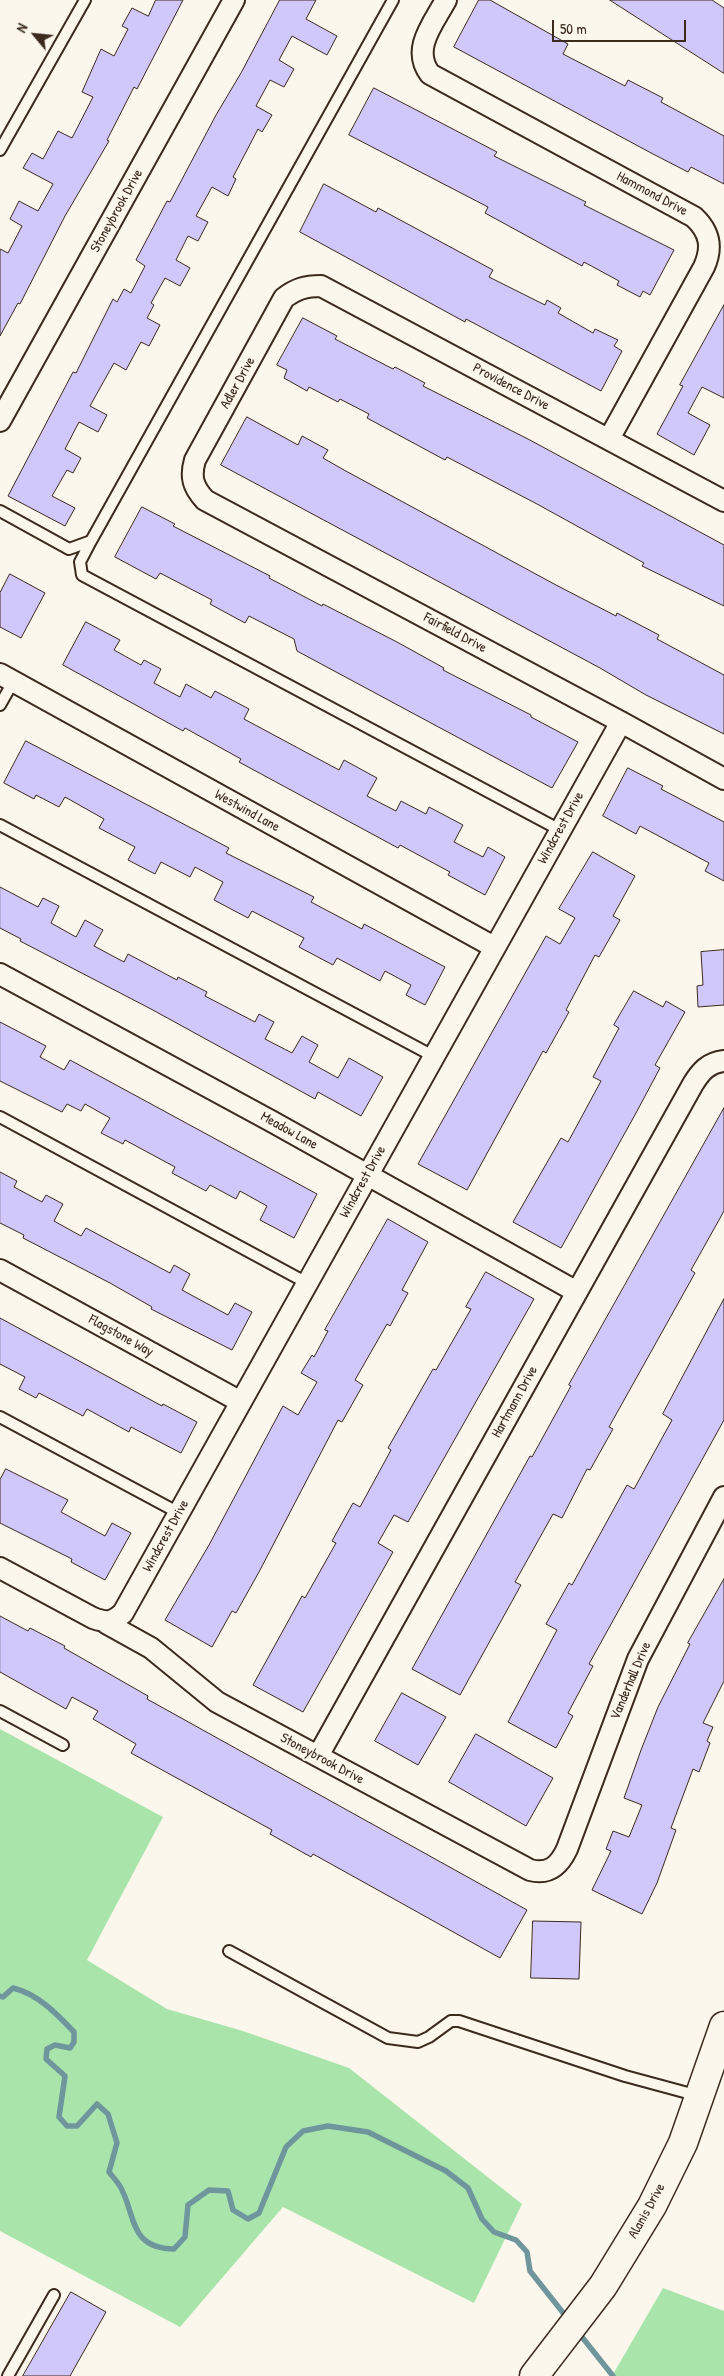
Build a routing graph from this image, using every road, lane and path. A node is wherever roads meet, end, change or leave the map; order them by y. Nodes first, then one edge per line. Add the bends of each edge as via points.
1 (85, 0) edge
2 (234, 0) edge
3 (393, 0) edge
4 (446, 0) edge
5 (0, 150) edge
6 (295, 290) joint
7 (0, 421) edge
8 (609, 439) junction
9 (193, 482) joint
10 (724, 501) edge
11 (0, 511) edge
12 (91, 541) junction
13 (7, 678) edge
14 (0, 705) edge
15 (621, 722) junction
16 (724, 779) edge
17 (0, 825) edge
18 (560, 830) junction
19 (494, 947) junction
20 (0, 974) edge
21 (433, 1056) junction
22 (724, 1061) edge
23 (0, 1117) edge
24 (367, 1175) junction
25 (0, 1270) edge
26 (307, 1283) junction
27 (577, 1292) junction
28 (241, 1402) junction
29 (0, 1417) edge
30 (724, 1497) edge
31 (179, 1513) junction
32 (0, 1568) edge
33 (99, 1621) junction
34 (0, 1711) edge
35 (63, 1744) dead end
36 (318, 1756) junction
37 (551, 1870) joint
38 (229, 1951) dead end
39 (724, 2026) edge
40 (700, 2096) junction
41 (54, 2295) dead end
42 (536, 2374) edge
43 (8, 2376) edge

1 - 5 lane
2 - 7 street, Stoneybrook Drive
3 - 12 lane
4 - 8 street, Hammond Drive via 424,40 422,58 425,67 438,80 694,217 708,234 709,256 704,267
6 - 8 street, Providence Drive via 321,286
6 - 9 street, Adler Drive via 284,298 195,460
8 - 10 street, Providence Drive
9 - 15 street, Fairfield Drive via 205,500
11 - 12 lane via 69,549
12 - 18 lane via 80,562 82,575
13 - 14 lane
13 - 19 street, Westwind Lane
15 - 16 street, Fairfield Drive
15 - 18 street, Windcrest Drive
17 - 21 lane
18 - 19 street, Windcrest Drive
19 - 21 street, Windcrest Drive
20 - 24 street, Meadow Lane
21 - 24 street, Windcrest Drive
22 - 27 street, Hartmann Drive via 712,1063 699,1074
23 - 26 lane
24 - 26 street, Windcrest Drive
24 - 27 street, Meadow Lane
25 - 28 street, Flagstone Way
26 - 28 street, Windcrest Drive
27 - 36 street, Hartmann Drive
28 - 31 street, Windcrest Drive
29 - 31 lane
30 - 37 street, Vanderhall Drive via 638,1658 567,1849
31 - 33 street, Windcrest Drive via 123,1613 114,1621
32 - 33 street, Stoneybrook Drive
33 - 36 street, Stoneybrook Drive via 151,1648 217,1702
34 - 35 lane
36 - 37 street, Stoneybrook Drive via 530,1870
38 - 40 lane via 388,2038 418,2042 451,2022 459,2021 625,2076
39 - 40 main road, Alanis Drive
40 - 42 main road, Alanis Drive via 683,2143 652,2206 603,2286
41 - 43 lane

